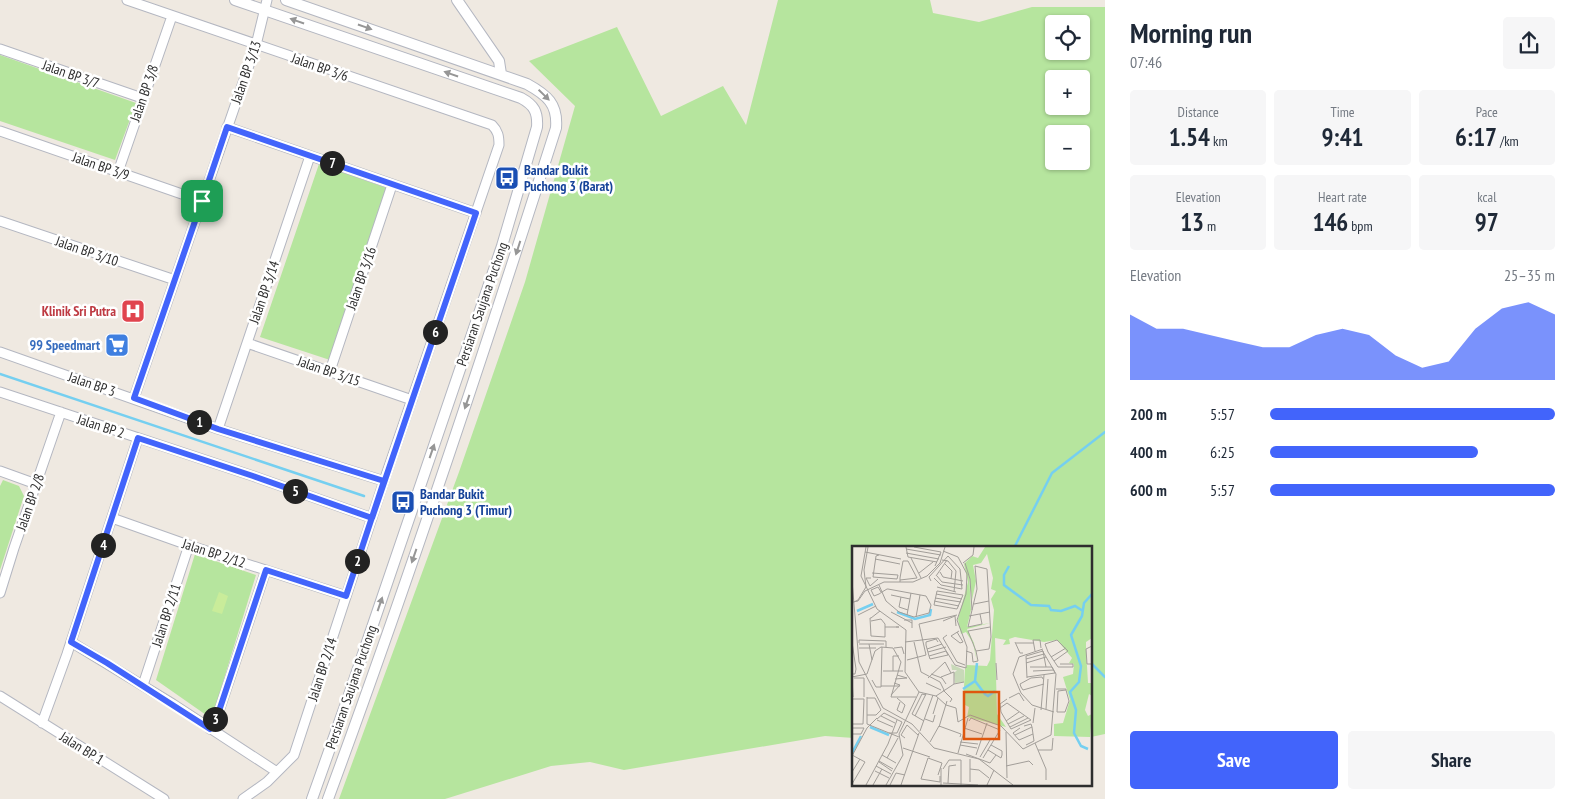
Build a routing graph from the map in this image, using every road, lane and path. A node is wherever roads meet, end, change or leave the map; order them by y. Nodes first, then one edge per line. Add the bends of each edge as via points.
1 (127, 0) edge
2 (235, 0) edge
3 (286, 0) edge
4 (457, 0) edge
5 (266, 5) edge
6 (172, 16) junction
7 (256, 45) junction
8 (0, 49) edge
9 (501, 74) junction
10 (142, 98) junction
11 (227, 127) junction
12 (0, 131) edge
13 (499, 145) joint
14 (310, 156) junction
15 (118, 172) junction
16 (392, 185) junction
17 (202, 201) junction
18 (476, 213) junction
19 (0, 221) edge
20 (174, 280) junction
21 (247, 342) junction
22 (0, 352) edge
23 (330, 371) junction
24 (0, 392) edge
25 (134, 398) junction
26 (412, 400) junction
27 (61, 412) junction
28 (218, 429) junction
29 (138, 438) junction
30 (0, 471) edge
31 (384, 481) junction
32 (36, 484) junction
33 (112, 518) junction
34 (372, 518) junction
35 (189, 545) junction
36 (266, 570) junction
37 (0, 593) edge
38 (346, 596) junction
39 (71, 642) junction
40 (143, 685) junction
41 (0, 696) edge
42 (42, 723) junction
43 (210, 729) junction
44 (277, 772) junction
45 (164, 799) edge
46 (243, 799) edge
47 (312, 799) edge
48 (328, 799) edge

1 - 6 street, Jalan BP 3/6
2 - 5 street, Persiaran Saujana Puchong
3 -> 9 street, Persiaran Saujana Puchong
4 - 9 street via 499,61
5 - 7 street, Jalan BP 3/13
47 -> 5 street, Persiaran Saujana Puchong via 502,246 538,118 535,109 521,98
6 - 7 street, Jalan BP 3/6
6 - 10 street, Jalan BP 3/8
7 - 11 street, Jalan BP 3/13
7 - 13 street, Jalan BP 3/6 via 492,125 497,130
8 - 10 street, Jalan BP 3/7
9 -> 48 street, Persiaran Saujana Puchong via 527,84 546,97 554,107 556,128 492,330
10 - 15 street, Jalan BP 3/8
11 - 14 street
11 - 17 street, Jalan BP 3/13
12 - 15 street, Jalan BP 3/9
13 - 18 street, Jalan BP 2/14
14 - 16 street
14 - 21 street, Jalan BP 3/14
15 - 17 street, Jalan BP 3/9
16 - 18 street
16 - 23 street, Jalan BP 3/16
17 - 20 street, Jalan BP 3/13
18 - 26 street, Jalan BP 2/14
19 - 20 street, Jalan BP 3/10
20 - 25 street, Jalan BP 3/13
21 - 23 street, Jalan BP 3/15
21 - 28 street, Jalan BP 3/14
22 - 25 street, Jalan BP 3
23 - 26 street, Jalan BP 3/15
24 - 27 street, Jalan BP 2
25 - 28 street, Jalan BP 3
26 - 31 street, Jalan BP 2/14
27 - 29 street, Jalan BP 2
27 - 32 street, Jalan BP 2/8
28 - 31 street, Jalan BP 3
29 - 33 street
29 - 34 street, Jalan BP 2
30 - 32 street
31 - 34 street, Jalan BP 2/14
32 - 37 street, Jalan BP 2/8
33 - 35 street, Jalan BP 2/12
33 - 39 street
34 - 38 street, Jalan BP 2/14
35 - 36 street, Jalan BP 2/12
35 - 40 street, Jalan BP 2/11
36 - 38 street, Jalan BP 2/12
36 - 43 street via 219,711
38 - 44 street, Jalan BP 2/14 via 294,754
39 - 40 street
39 - 42 street
40 - 43 street
41 - 42 street, Jalan BP 1
42 - 45 street, Jalan BP 1
43 - 44 street
44 - 46 street, Jalan BP 2/14

